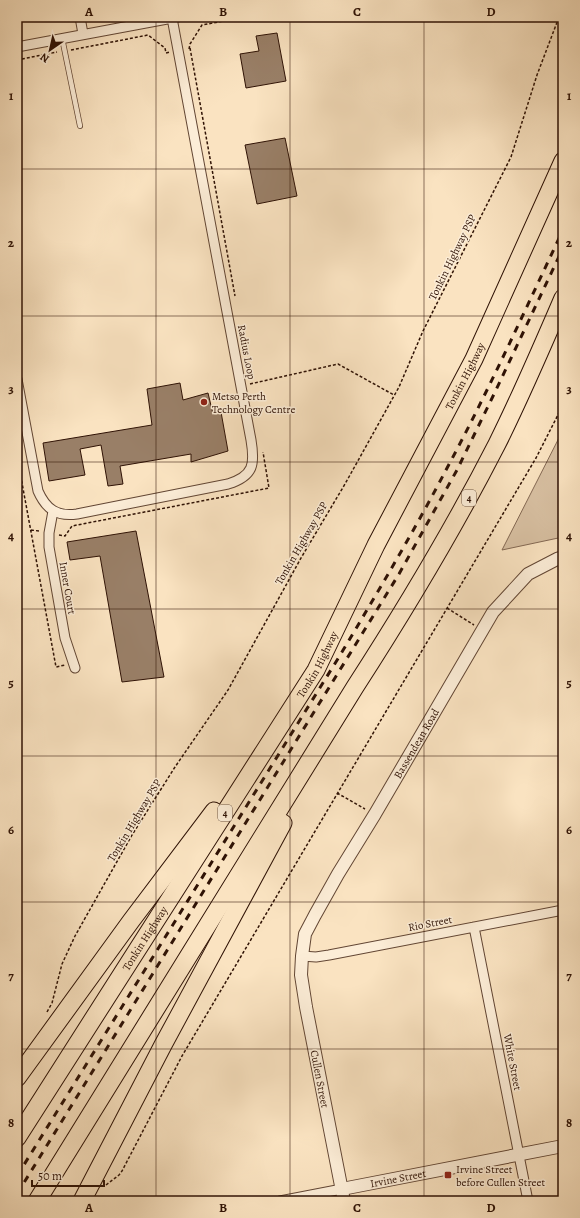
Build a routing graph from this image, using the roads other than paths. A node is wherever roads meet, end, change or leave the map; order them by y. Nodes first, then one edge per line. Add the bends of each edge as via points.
1 (80, 17) edge
2 (175, 18) edge
3 (83, 34) junction
4 (62, 38) junction
5 (17, 47) edge
6 (80, 126) dead end
7 (563, 161) edge
8 (563, 298) edge
9 (17, 379) edge
10 (53, 511) junction
11 (376, 545) junction
12 (563, 557) edge
13 (74, 665) road end
14 (355, 687) junction
15 (563, 910) edge
16 (474, 927) junction
17 (302, 956) junction
18 (17, 1078) edge
19 (17, 1138) edge
20 (563, 1146) edge
21 (519, 1154) junction
22 (343, 1195) edge
23 (37, 1201) edge
24 (82, 1201) edge
25 (280, 1201) edge
26 (528, 1201) edge

1 - 3 street
2 - 3 street
2 - 10 street, Radius Loop via 178,51 251,440 251,467 243,478 228,484 77,514 68,515
3 - 4 street
4 - 5 street
4 - 6 lane
7 - 11 highway, Tonkin Highway / 4 via 474,359
8 - 14 highway, 4 via 522,392 466,503 403,612
9 - 10 street via 38,491
10 - 13 street, Inner Court via 49,547 65,638
11 - 18 highway via 303,673 234,784
11 - 19 highway, Tonkin Highway / 4 via 316,670
12 - 17 street, Bassendean Road via 528,574 493,612 315,915 305,934
14 - 23 highway, 4
14 - 24 highway
15 - 16 street, Rio Street
16 - 17 street, Rio Street via 329,955
16 - 21 street, White Street
17 - 22 street, Cullen Street via 301,975 306,1007
20 - 21 street, Irvine Street
21 - 22 street, Irvine Street
21 - 26 street, White Street
22 - 25 street, Irvine Street

